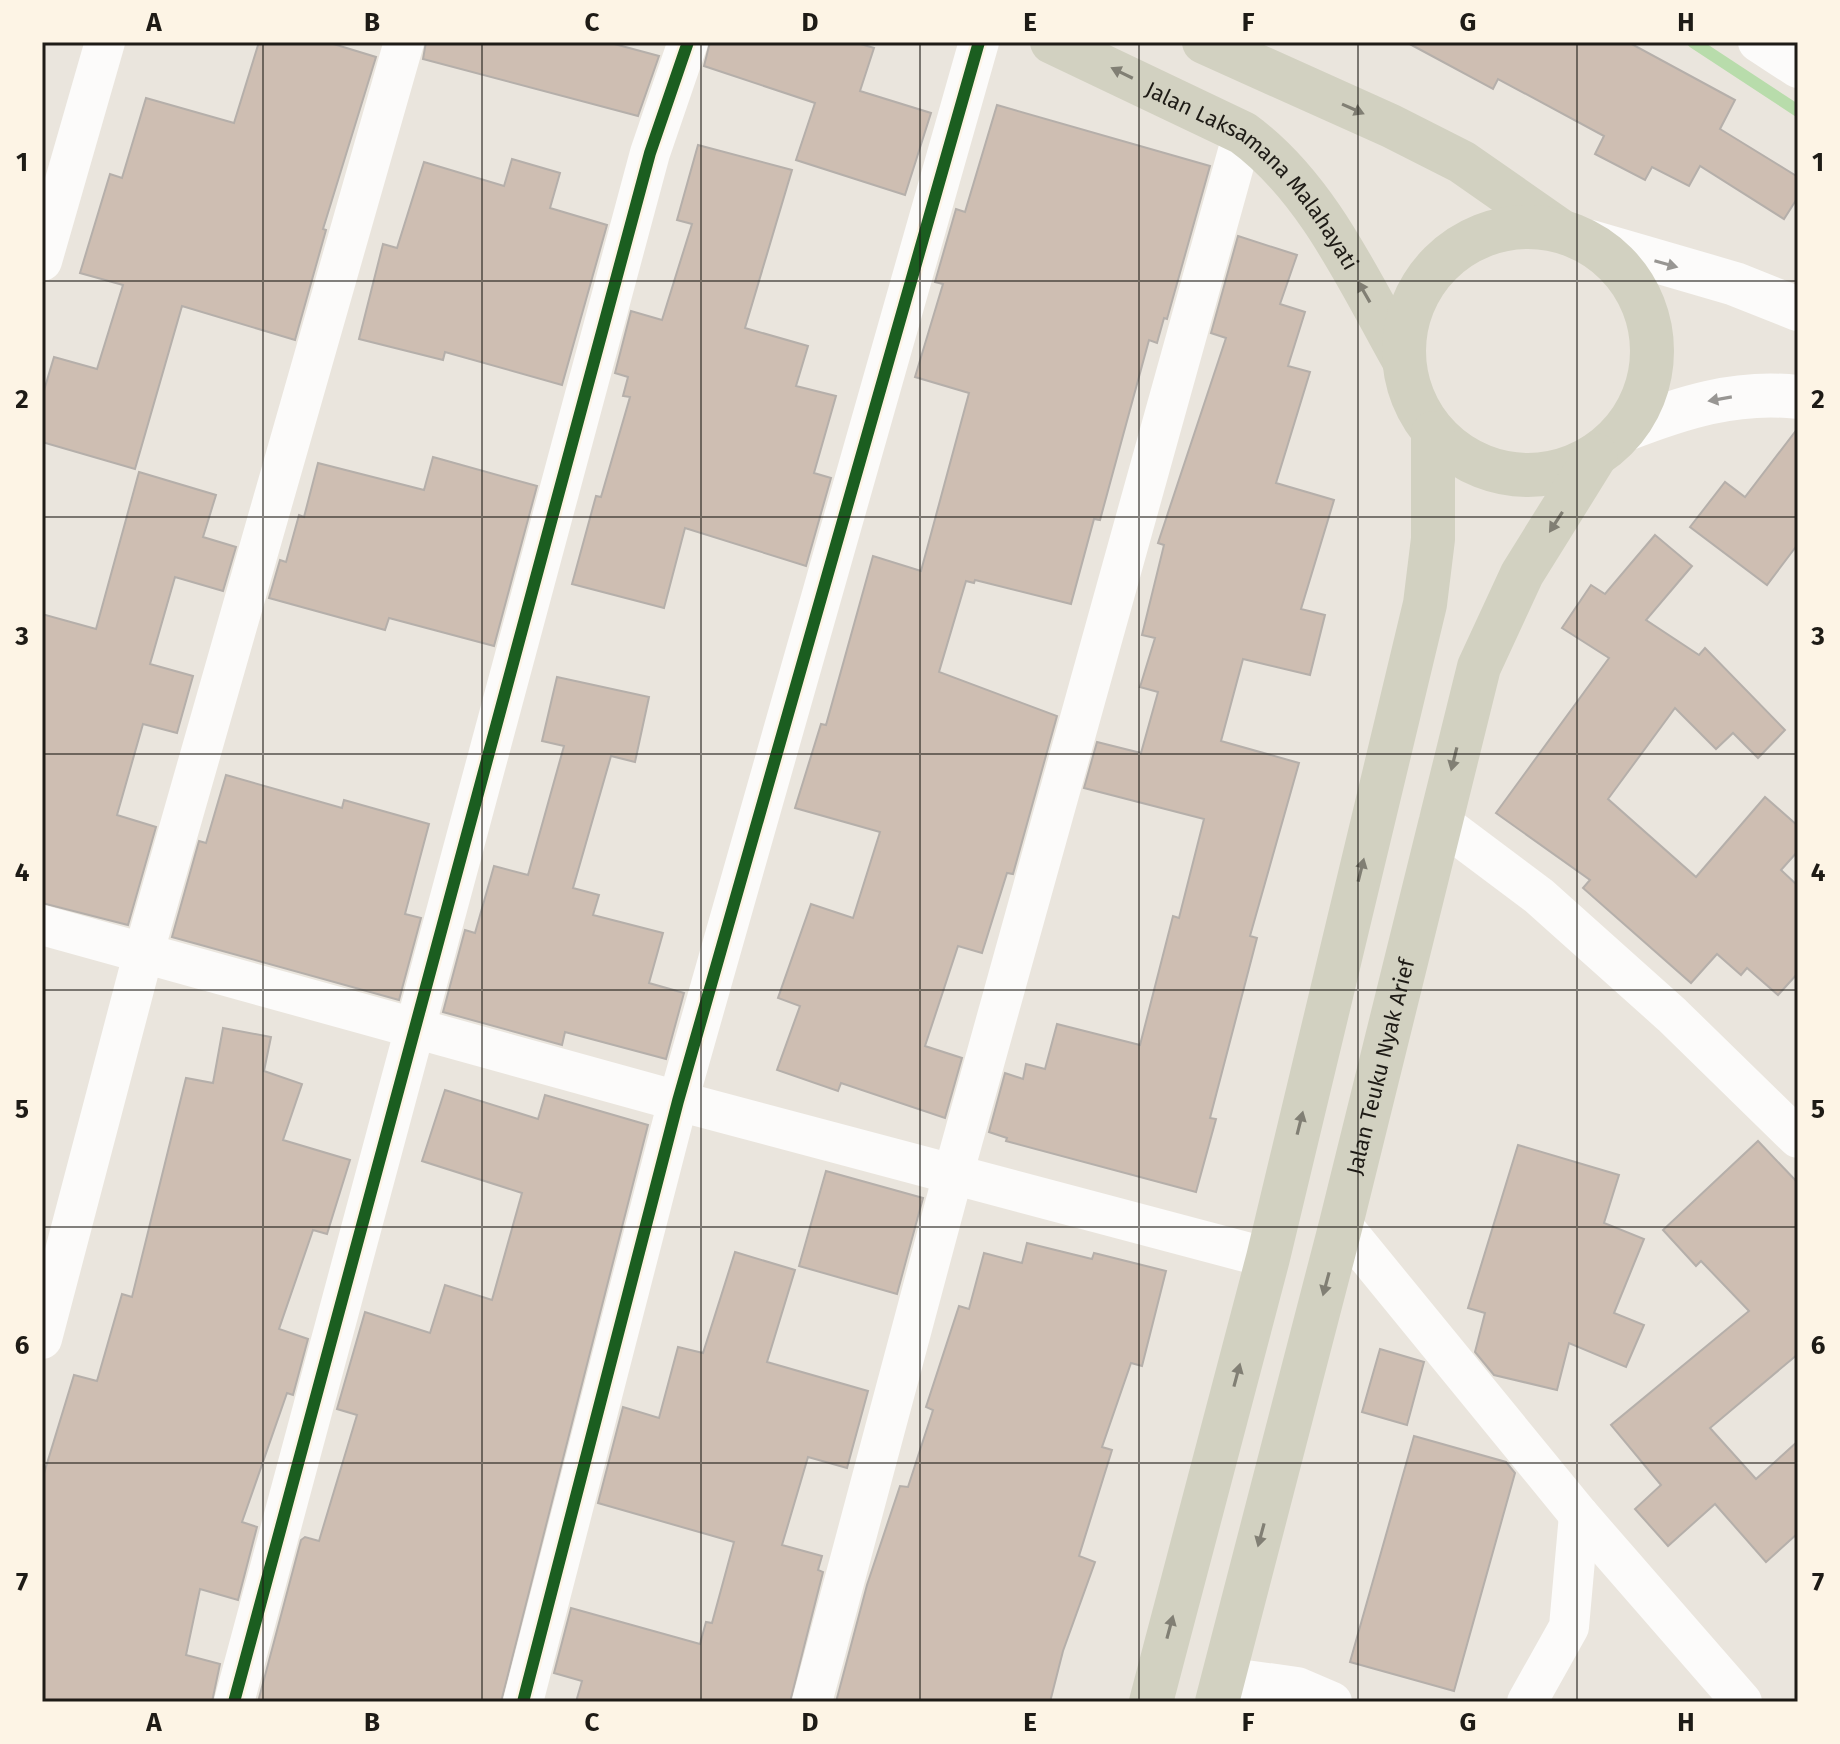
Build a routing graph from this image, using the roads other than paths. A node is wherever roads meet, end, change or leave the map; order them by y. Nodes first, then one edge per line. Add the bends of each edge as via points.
1 (105, 42) edge
2 (404, 42) edge
3 (688, 42) edge
4 (979, 42) edge
5 (1052, 42) edge
6 (1204, 42) edge
7 (1758, 42) edge
8 (1798, 68) edge
9 (1243, 133) junction
10 (1574, 235) junction
11 (42, 261) edge
12 (1798, 309) edge
13 (1403, 359) junction
14 (1798, 397) edge
15 (1433, 433) junction
16 (1610, 443) junction
17 (1439, 821) junction
18 (42, 925) edge
19 (143, 955) junction
20 (413, 1028) junction
21 (678, 1101) junction
22 (1798, 1138) edge
23 (953, 1175) junction
24 (1341, 1224) junction
25 (1268, 1258) junction
26 (42, 1339) edge
27 (1579, 1515) junction
28 (1220, 1690) edge
29 (234, 1702) edge
30 (523, 1702) edge
31 (812, 1702) edge
32 (1151, 1702) edge
33 (1332, 1702) edge
34 (1527, 1702) edge
35 (1742, 1702) edge

1 - 11 street
2 - 19 street
3 - 20 street via 650,153
4 - 21 street
9 -> 5 highway, Jalan Laksamana Malahayati
6 -> 10 highway via 1462,162
7 - 8 street
13 -> 9 highway, Jalan Laksamana Malahayati via 1325,225 1284,170
9 - 23 street
10 -> 12 main road
10 - 13 highway via 1525,226 1492,231 1453,252 1416,294
10 - 16 highway via 1619,265 1640,294 1651,328 1652,365 1643,400
13 - 15 highway via 1417,411
14 -> 16 main road via 1735,396 1692,404
15 - 16 highway via 1460,456 1492,471 1528,476 1564,470
25 -> 15 highway via 1425,604 1433,539
16 -> 17 highway, Jalan Teuku Nyak Arief via 1501,615 1479,667
17 - 22 street via 1550,906
17 - 24 highway, Jalan Teuku Nyak Arief
18 - 19 street
19 - 20 street
19 - 26 street
20 - 21 street
20 - 29 street
21 - 23 street
21 - 30 street
23 - 25 street
23 - 31 street
24 - 27 street
24 -> 28 highway, Jalan Teuku Nyak Arief
32 -> 25 highway
27 - 34 street via 1569,1627
27 - 35 street
28 - 33 street via 1297,1687

